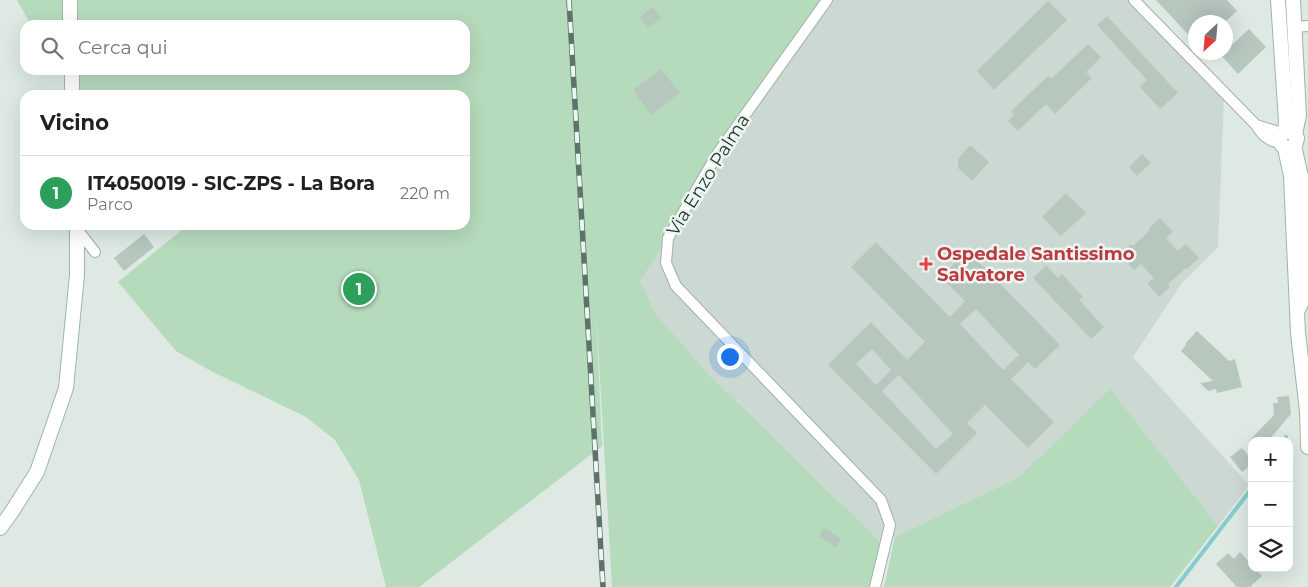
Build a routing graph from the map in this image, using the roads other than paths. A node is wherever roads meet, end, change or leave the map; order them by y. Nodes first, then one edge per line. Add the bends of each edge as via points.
1 (70, 0) edge
2 (827, 0) edge
3 (1134, 0) edge
4 (1278, 0) edge
5 (1293, 0) edge
6 (70, 20) edge
7 (1301, 27) edge
8 (72, 75) edge
9 (72, 90) edge
10 (1287, 139) junction
11 (77, 230) edge
12 (79, 230) edge
13 (95, 252) dead end
14 (1308, 278) edge
15 (1298, 314) junction
16 (1305, 367) edge
17 (1308, 408) edge
18 (1308, 446) edge
19 (0, 528) edge
20 (875, 587) edge

1 - 6 main road
2 - 20 street, Via Enzo Palma via 718,154 668,238 666,264 676,286 881,500 890,525
3 - 10 street via 1263,136 1271,141
4 - 10 main road
5 - 7 main road
7 - 10 main road via 1299,115
8 - 9 main road
10 - 14 main road via 1301,176
10 - 15 main road
11 - 19 main road via 77,275 66,388 36,472
12 - 13 street
14 - 15 street via 1303,277 1304,304
15 - 16 main road
16 - 17 main road
17 - 18 main road

